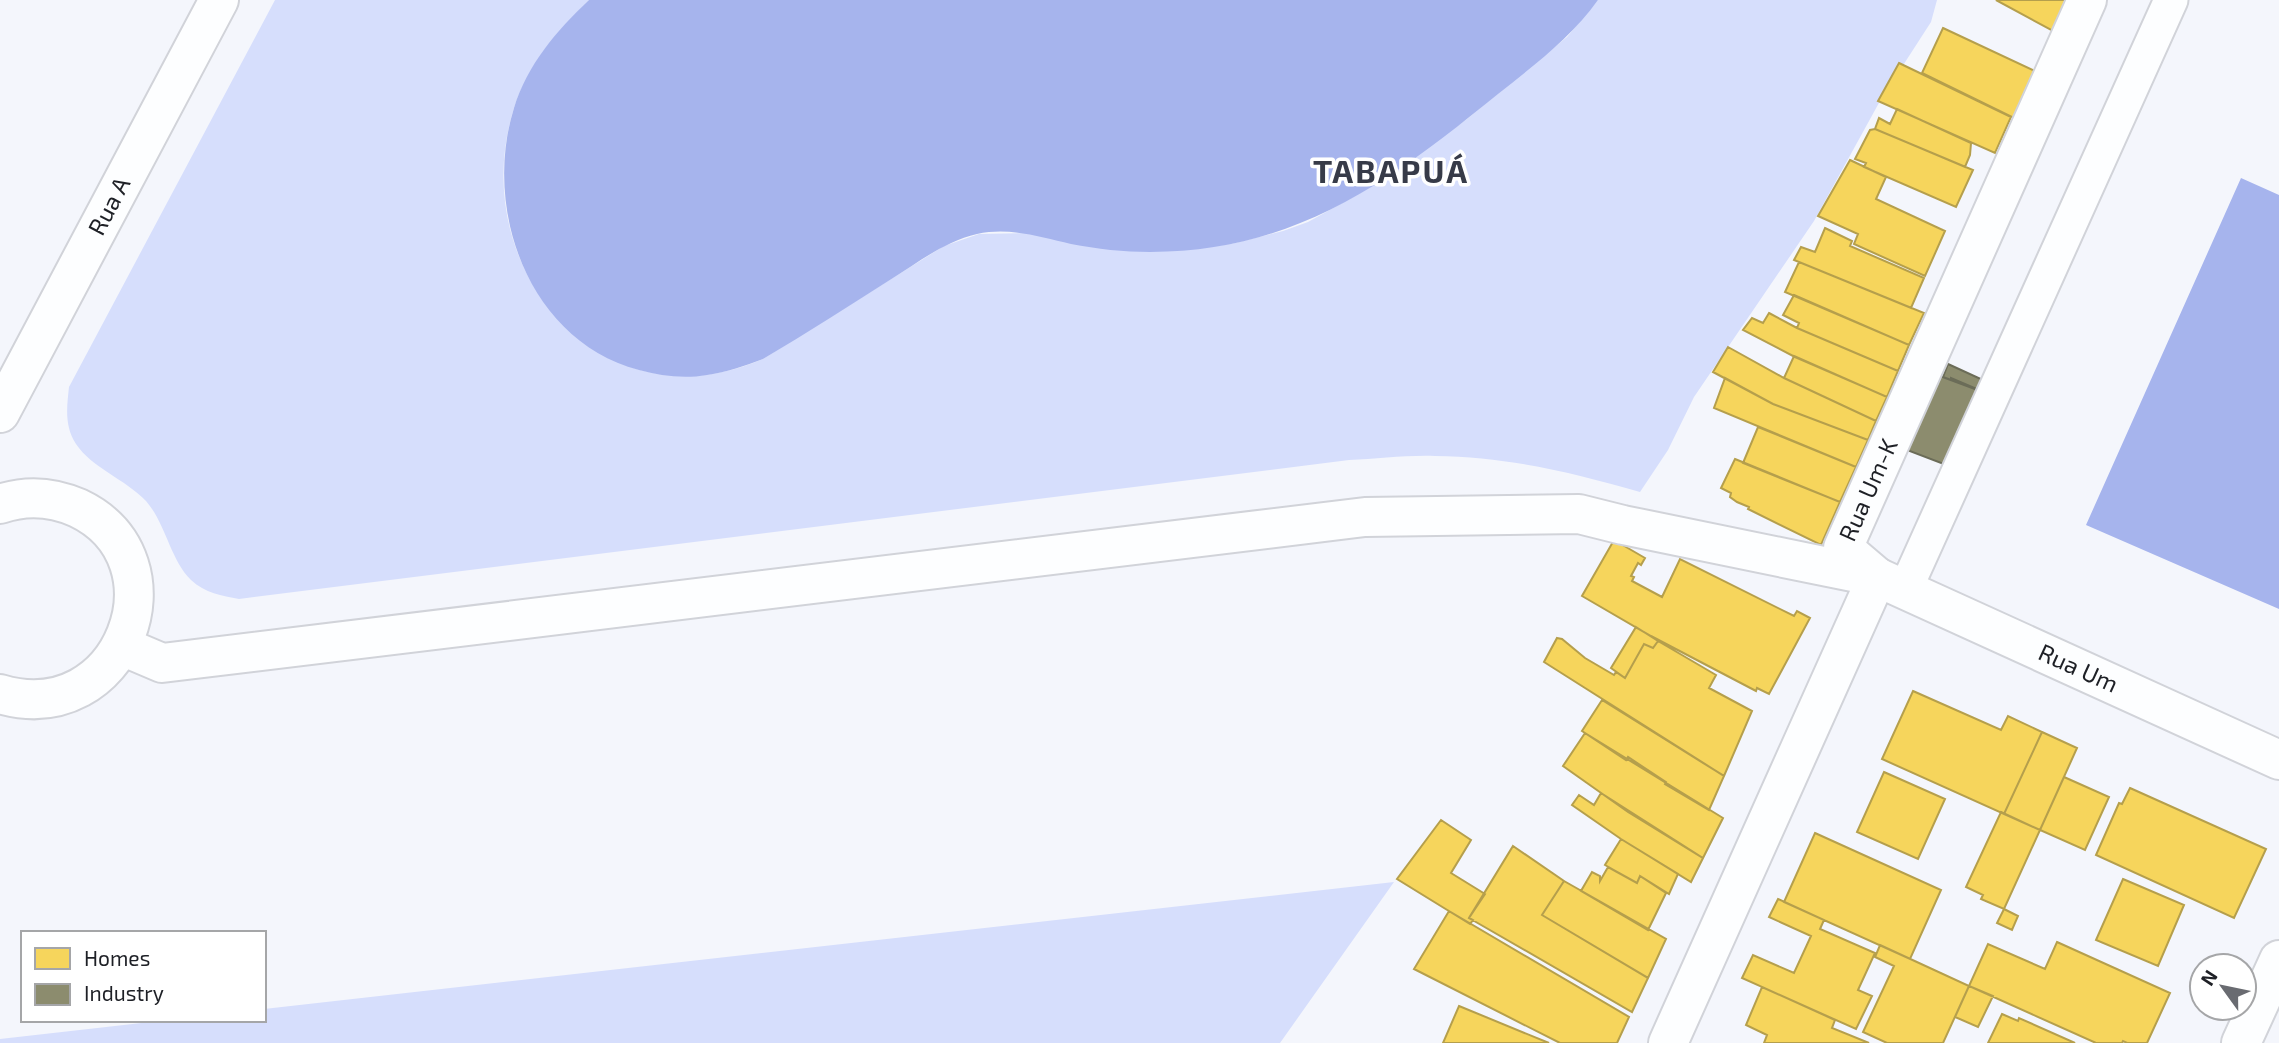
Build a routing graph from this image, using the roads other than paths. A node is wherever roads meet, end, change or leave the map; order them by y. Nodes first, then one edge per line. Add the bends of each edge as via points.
1 (219, 0) edge
2 (2087, 0) edge
3 (2171, 0) edge
4 (0, 413) edge
5 (0, 504) edge
6 (1891, 583) junction
7 (122, 646) junction
8 (0, 694) edge
9 (2279, 760) edge
10 (2279, 960) edge
11 (1668, 1043) edge
12 (2241, 1043) edge

1 - 4 street, Rua A
2 - 6 street, Rua Um-K via 1843,548
3 - 6 lane
5 - 7 street via 43,498 64,503 89,515 114,539 128,564 134,598
6 - 7 street via 1579,514 1365,517 162,663
6 - 9 street, Rua Um
6 - 11 street, Rua Um-K
7 - 8 street via 105,669 71,692 37,700
10 - 12 street

